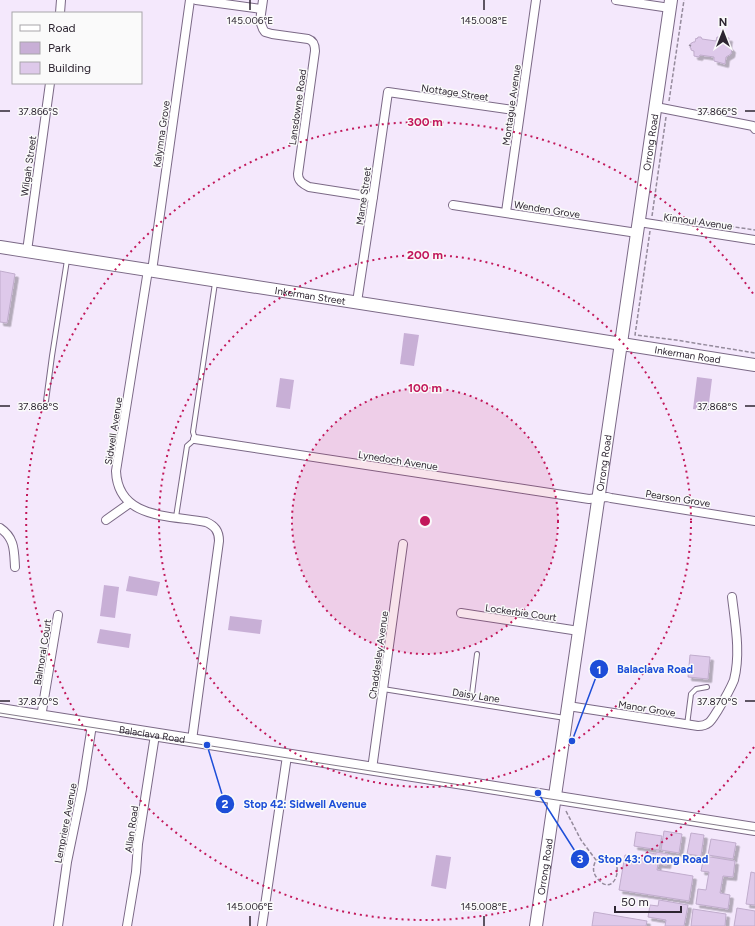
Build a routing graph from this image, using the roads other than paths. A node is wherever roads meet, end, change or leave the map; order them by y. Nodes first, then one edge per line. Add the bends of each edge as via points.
1 (62, 0) edge
2 (190, 0) edge
3 (196, 0) edge
4 (263, 0) edge
5 (536, 0) edge
6 (616, 0) edge
7 (671, 4) edge
8 (261, 9) junction
9 (60, 12) edge
10 (50, 84) edge
11 (388, 92) joint
12 (662, 108) junction
13 (520, 111) junction
14 (755, 129) edge
15 (373, 197) junction
16 (453, 205) dead end
17 (506, 212) junction
18 (642, 226) junction
19 (755, 240) edge
20 (0, 247) edge
21 (26, 251) junction
22 (67, 257) junction
23 (150, 270) junction
24 (215, 280) junction
25 (357, 302) junction
26 (621, 344) junction
27 (755, 366) edge
28 (46, 401) dead end
29 (195, 438) junction
30 (598, 498) junction
31 (130, 503) junction
32 (176, 518) junction
33 (106, 520) dead end
34 (755, 520) edge
35 (0, 528) edge
36 (403, 544) dead end
37 (15, 567) dead end
38 (732, 597) dead end
39 (461, 613) dead end
40 (58, 614) dead end
41 (579, 631) junction
42 (478, 654) dead end
43 (707, 687) dead end
44 (383, 689) junction
45 (471, 702) junction
46 (568, 706) junction
47 (0, 710) edge
48 (42, 717) junction
49 (566, 718) junction
50 (92, 725) junction
51 (687, 725) junction
52 (155, 735) junction
53 (192, 740) junction
54 (287, 756) junction
55 (372, 769) junction
56 (555, 798) junction
57 (755, 829) edge
58 (58, 926) edge
59 (127, 926) edge
60 (262, 926) edge
61 (536, 926) edge

1 - 9 street
2 - 23 street, Kalymna Grove
3 - 8 street
4 - 8 street, Lansdowne Road
5 - 13 street, Montague Avenue
6 - 7 street
7 - 12 street, Orrong Road
8 - 15 street, Lansdowne Road via 260,21 265,32 308,39 314,46 298,174 300,181 309,187
10 - 21 street, Wilgah Street
11 - 13 street, Nottage Street
11 - 15 street, Marne Street
12 - 14 street via 753,126
12 - 18 street, Orrong Road
13 - 17 street, Montague Avenue
15 - 25 street, Marne Street
16 - 17 street, Wenden Grove
17 - 18 street, Wenden Grove
18 - 19 street, Kinnoul Avenue
18 - 26 street, Orrong Road
20 - 21 street, Inkerman Street
21 - 22 street, Inkerman Street
22 - 23 street, Inkerman Street
22 - 28 lane
23 - 24 street, Inkerman Street
23 - 31 street, Sidwell Avenue via 116,471 120,490
24 - 25 street, Inkerman Street
24 - 29 lane via 193,432
25 - 26 street, Inkerman Street
26 - 27 street, Inkerman Road
26 - 30 street, Orrong Road
29 - 30 street, Lynedoch Avenue via 589,499
29 - 32 lane via 187,446
30 - 34 street, Pearson Grove
30 - 41 street, Orrong Road
31 - 32 street, Sidwell Avenue via 151,514
31 - 33 street
32 - 53 street, Sidwell Avenue via 209,524 215,528 219,536
35 - 37 street via 11,538
36 - 44 street, Chaddesley Avenue
38 - 51 street, Manor Grove via 737,647 734,680 709,723 703,726
39 - 41 street, Lockerbie Court
40 - 48 street, Balmoral Court
41 - 46 street, Orrong Road
42 - 45 lane
43 - 51 lane via 696,689 691,694
44 - 45 lane, Daisy Lane
44 - 55 street, Chaddesley Avenue
45 - 49 lane, Daisy Lane
46 - 49 street, Orrong Road
46 - 51 street, Manor Grove
47 - 48 street, Balaclava Road
48 - 50 street, Balaclava Road
49 - 56 street, Orrong Road
50 - 52 street, Balaclava Road
50 - 58 street, Lempriere Avenue
52 - 53 street, Balaclava Road
52 - 59 street, Allan Road
53 - 54 street, Balaclava Road
54 - 55 street, Balaclava Road
54 - 60 street
55 - 56 street, Balaclava Road
56 - 57 street, Balaclava Road
56 - 61 street, Orrong Road

